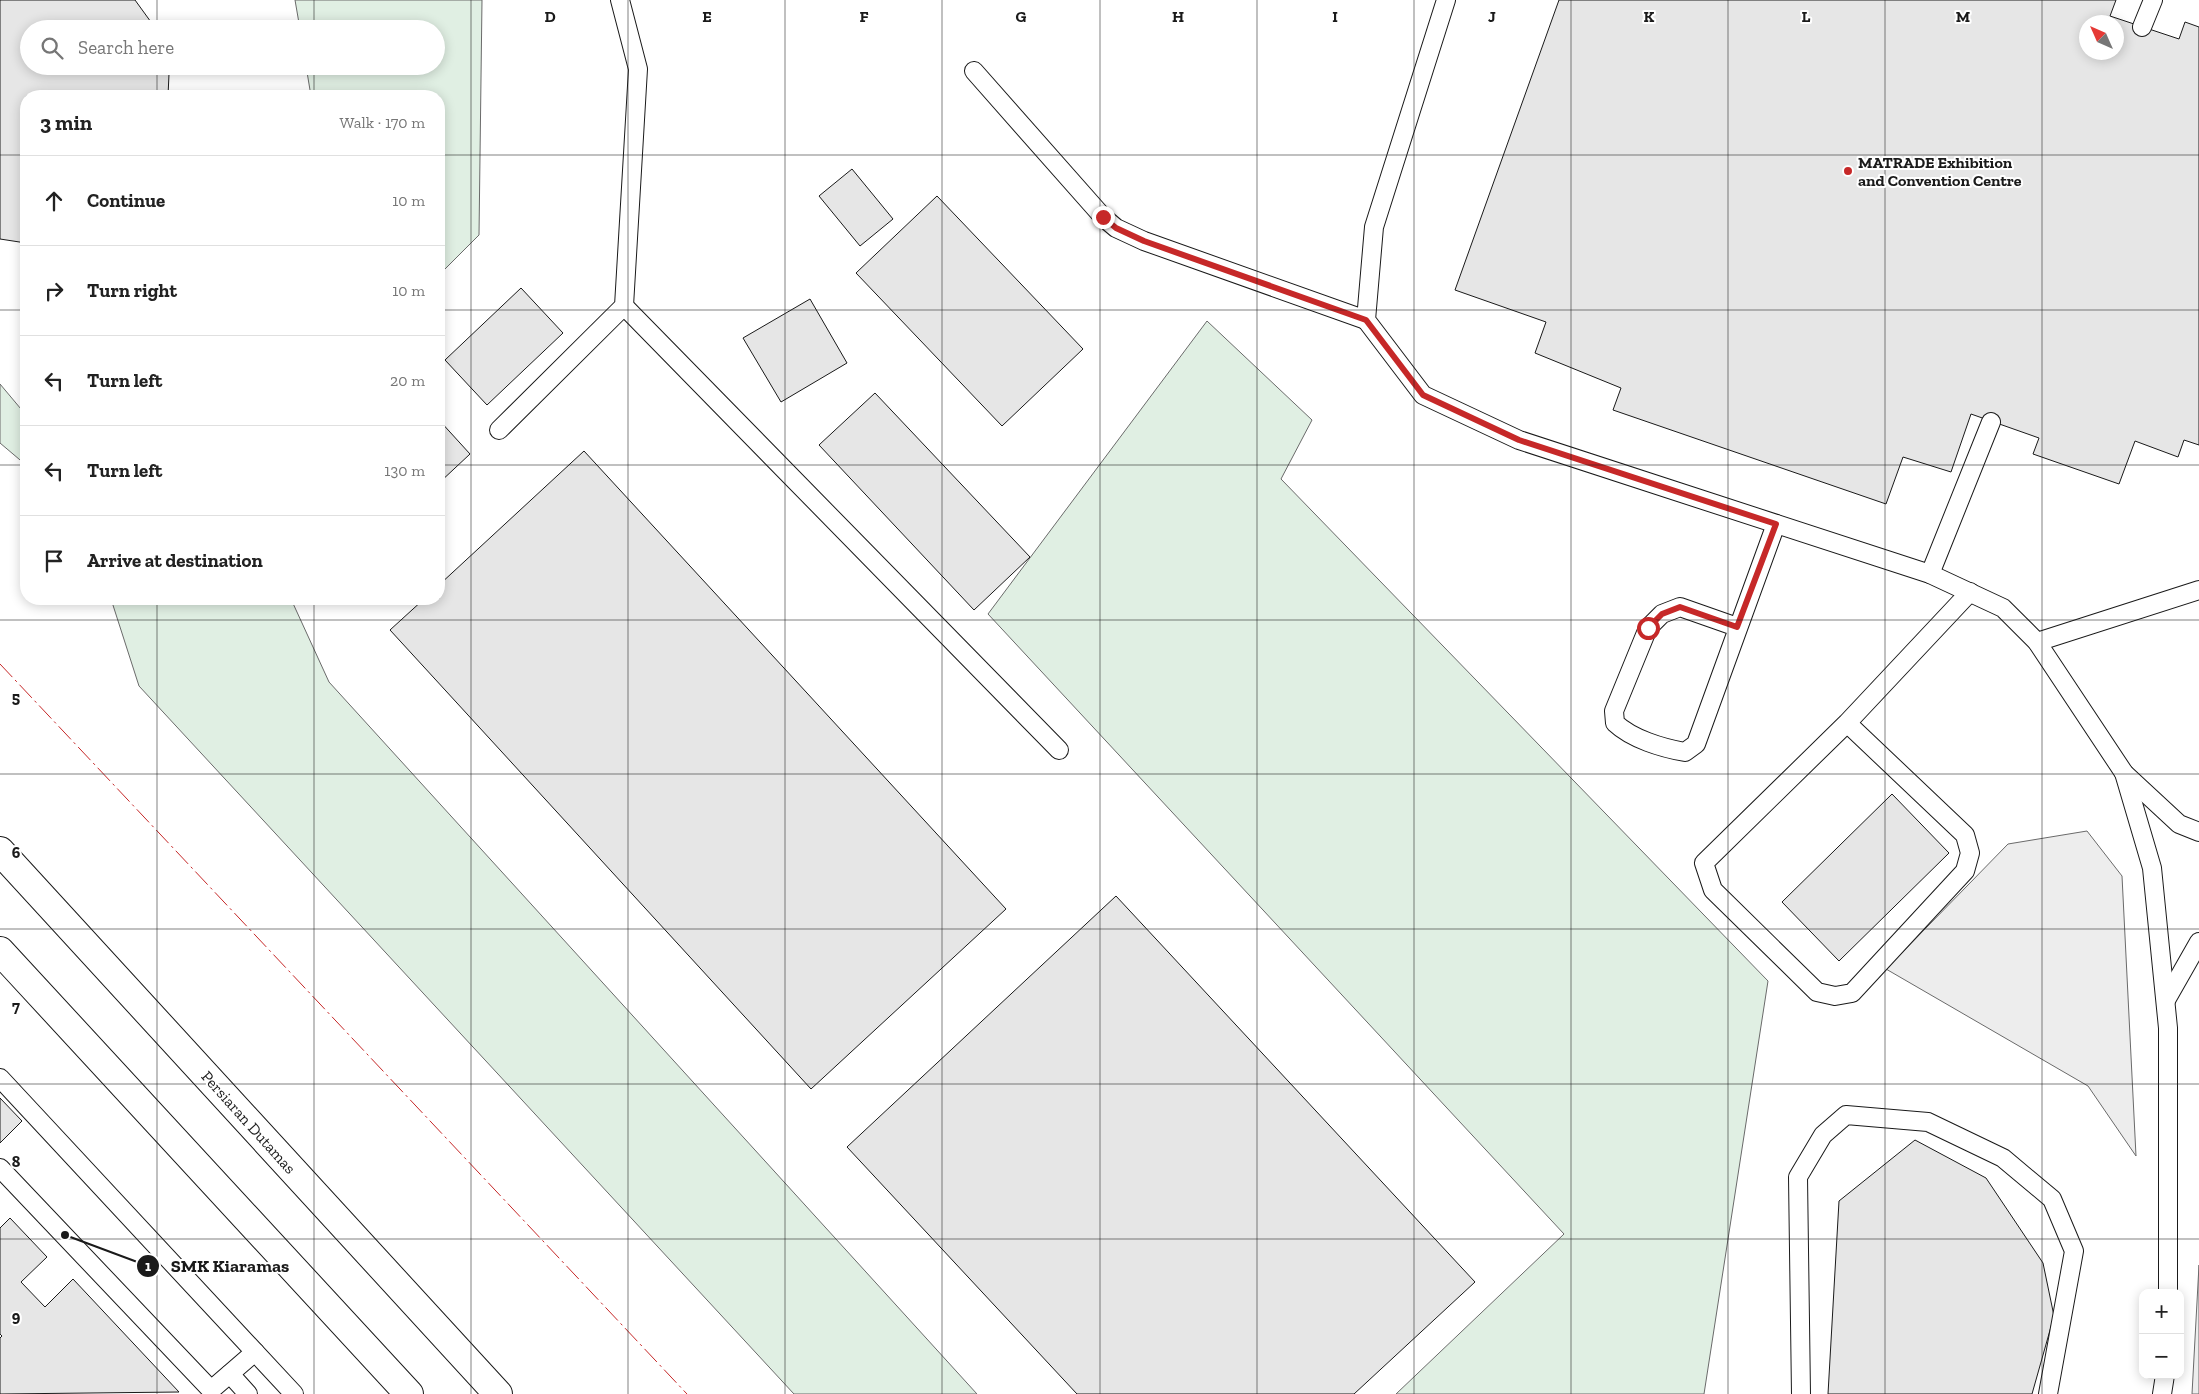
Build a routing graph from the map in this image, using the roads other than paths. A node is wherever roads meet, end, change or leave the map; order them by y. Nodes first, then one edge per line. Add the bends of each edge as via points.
1 (620, 0) edge
2 (1446, 0) edge
3 (2153, 0) edge
4 (2142, 27) dead end
5 (974, 71) dead end
6 (624, 306) junction
7 (1366, 320) junction
8 (1991, 422) dead end
9 (499, 430) dead end
10 (1776, 524) junction
11 (1930, 574) junction
12 (2199, 590) edge
13 (1970, 592) junction
14 (1737, 627) junction
15 (2037, 642) junction
16 (1847, 723) junction
17 (1059, 750) dead end
18 (2124, 773) junction
19 (2199, 832) edge
20 (0, 851) edge
21 (2199, 942) edge
22 (0, 951) edge
23 (2166, 1000) junction
24 (0, 1078) edge
25 (0, 1168) edge
26 (2168, 1289) edge
27 (255, 1352) junction
28 (230, 1374) junction
29 (2164, 1379) edge
30 (209, 1392) edge
31 (248, 1394) edge
32 (294, 1394) edge
33 (409, 1394) edge
34 (498, 1394) edge
35 (1801, 1394) edge
36 (2048, 1394) edge
37 (2162, 1394) edge

1 - 6 lane via 638,69
2 - 7 lane via 1374,227
3 - 4 lane
5 - 7 lane via 1092,206 1116,228 1144,241
6 - 9 lane
6 - 17 lane
7 - 10 lane via 1423,395 1519,440
8 - 11 lane
10 - 11 lane
10 - 14 lane
11 - 13 lane
12 - 15 lane
13 - 15 lane via 2003,608
13 - 16 lane
14 - 14 lane via 1696,744 1685,752 1670,749 1624,731 1615,723 1614,711 1648,628 1662,614 1680,607
15 - 18 lane
16 - 16 lane via 1966,835 1970,853 1965,871 1852,993 1835,996 1817,992 1712,890 1704,863
18 - 19 lane via 2179,824
18 - 23 lane via 2152,868
20 - 34 street, Persiaran Dutamas
21 - 23 lane
22 - 33 street
23 - 26 lane
24 - 27 lane
25 - 30 lane
27 - 28 lane
27 - 32 lane
28 - 30 lane
28 - 31 lane
29 - 37 lane
35 - 36 lane via 1798,1177 1823,1135 1846,1115 1928,1122 2003,1158 2052,1199 2074,1251

